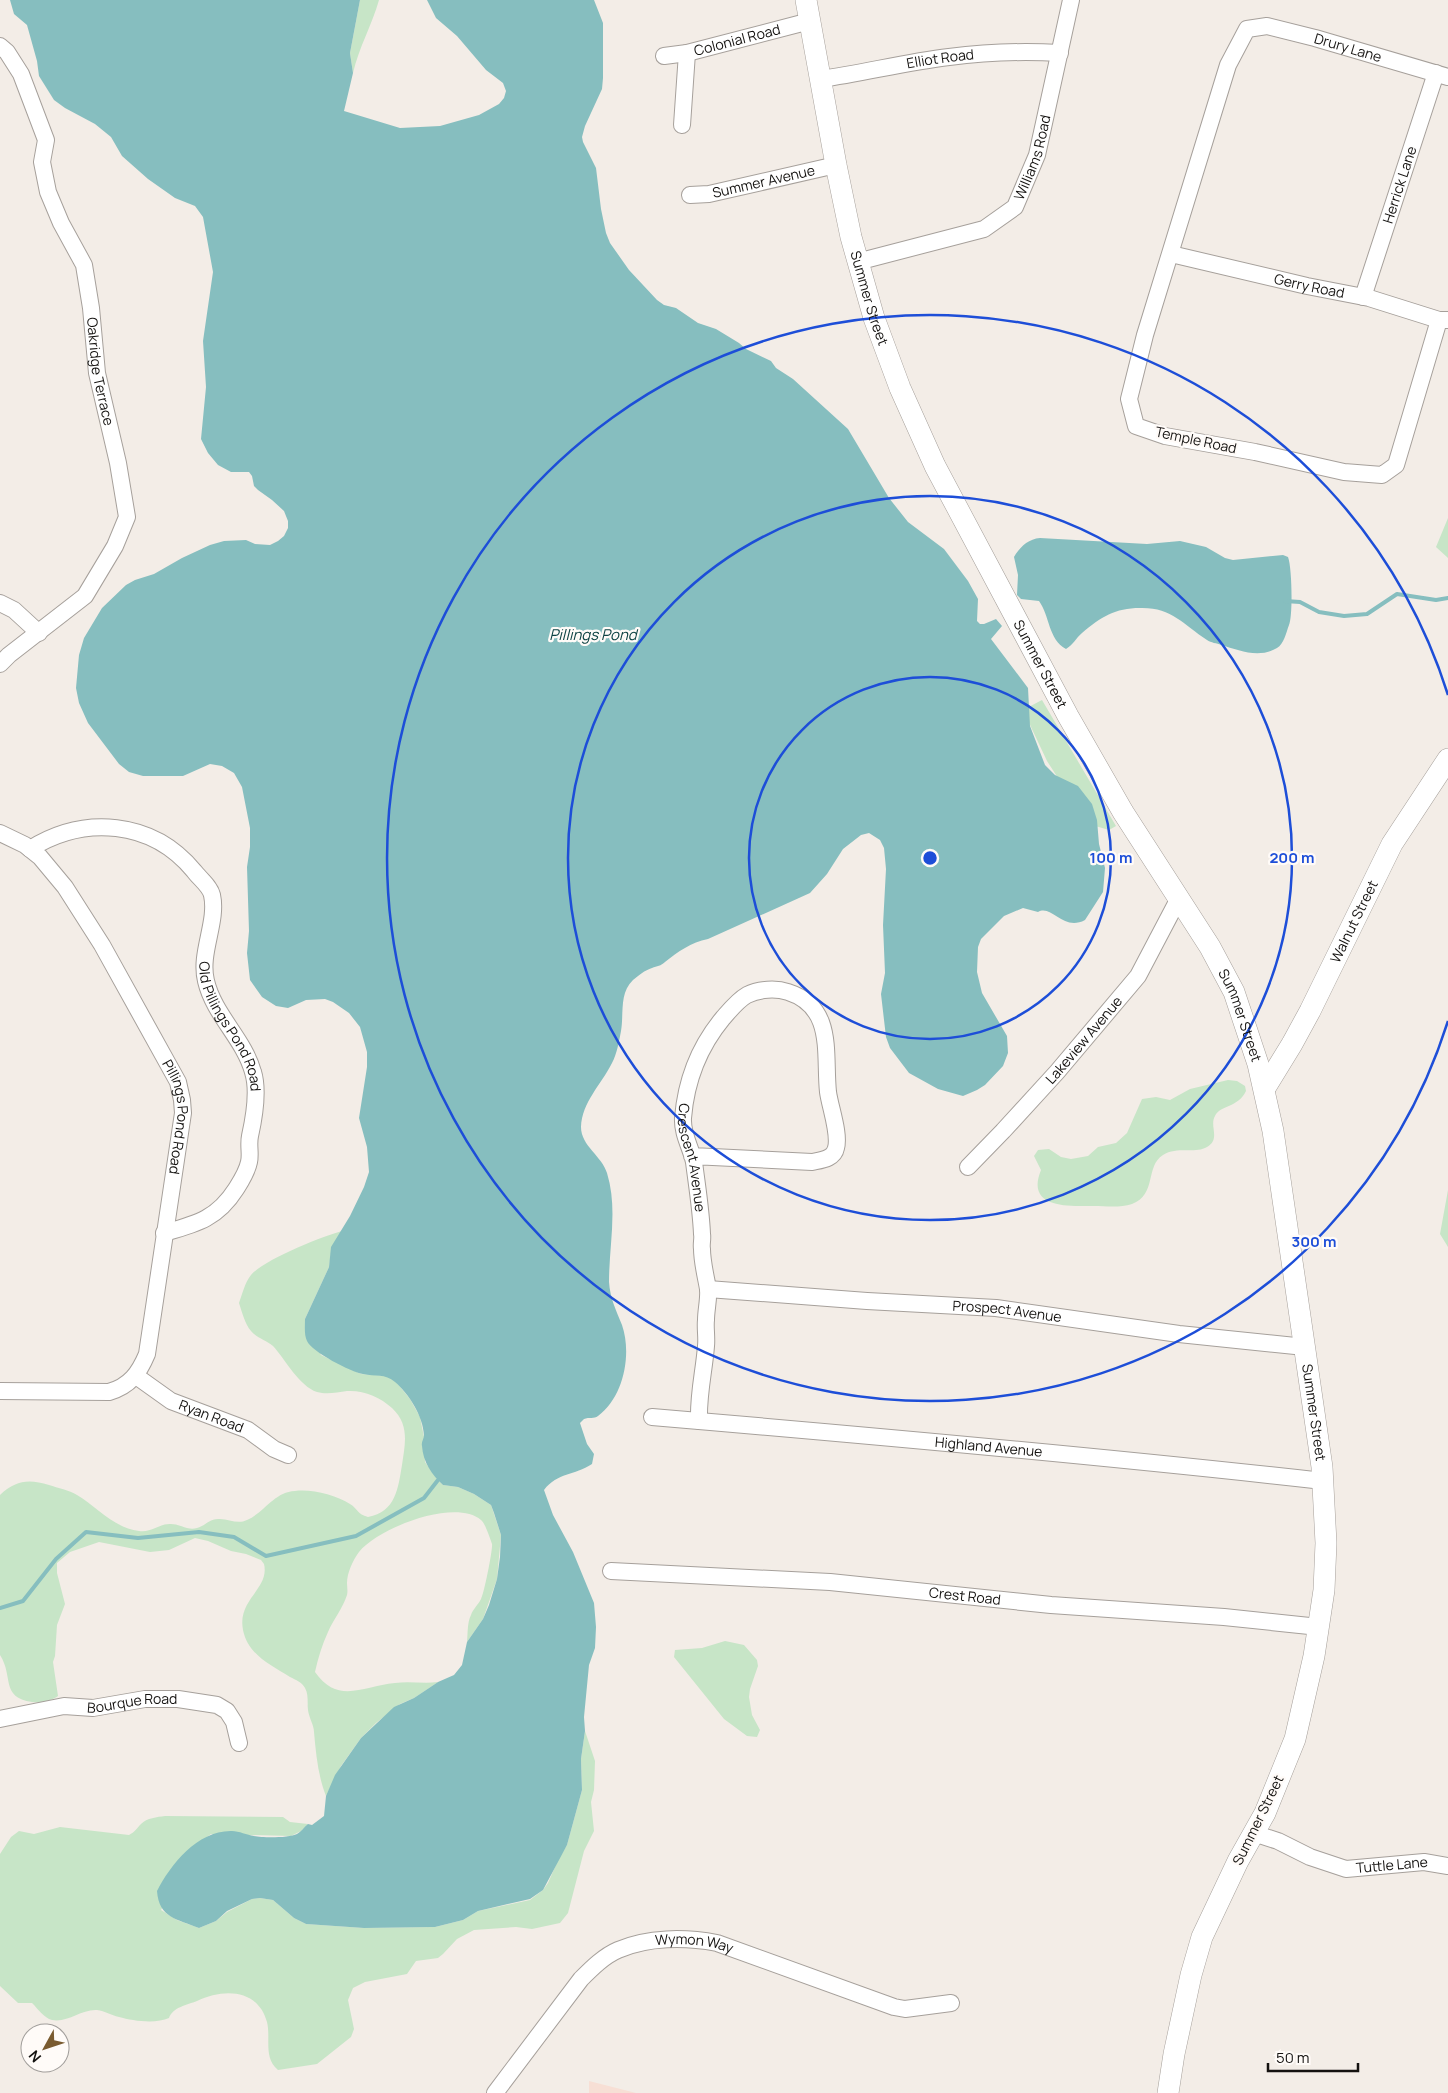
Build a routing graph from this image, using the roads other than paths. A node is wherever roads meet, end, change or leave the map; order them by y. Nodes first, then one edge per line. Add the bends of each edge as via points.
1 (806, 0) edge
2 (1071, 0) edge
3 (810, 21) junction
4 (1246, 30) joint
5 (0, 46) edge
6 (1060, 52) junction
7 (686, 53) junction
8 (664, 56) dead end
9 (1442, 75) edge
10 (821, 79) junction
11 (682, 124) dead end
12 (836, 165) junction
13 (690, 195) dead end
14 (1171, 254) junction
15 (857, 262) junction
16 (1363, 297) junction
17 (1444, 320) edge
18 (0, 603) edge
19 (39, 633) junction
20 (0, 664) edge
21 (1448, 759) edge
22 (0, 833) edge
23 (30, 849) junction
24 (1179, 898) junction
25 (1265, 1088) junction
26 (692, 1156) junction
27 (968, 1166) dead end
28 (164, 1234) junction
29 (708, 1289) junction
30 (1305, 1347) junction
31 (136, 1376) junction
32 (0, 1391) edge
33 (652, 1417) dead end
34 (699, 1421) junction
35 (288, 1455) dead end
36 (1323, 1481) junction
37 (611, 1571) dead end
38 (1319, 1627) junction
39 (0, 1719) edge
40 (239, 1744) dead end
41 (1253, 1833) junction
42 (1448, 1866) edge
43 (951, 2003) dead end
44 (495, 2093) edge
45 (1168, 2093) edge

1 - 3 main road, Summer Street
2 - 6 street, Williams Road
3 - 7 street, Colonial Road
3 - 10 main road, Summer Street
4 - 9 street, Drury Lane via 1267,26
4 - 14 street, Temple Road via 1228,65
5 - 19 street, Oakridge Terrace via 21,74 46,140 42,162 48,192 60,223 84,265 97,373 127,517 115,546 86,596
6 - 10 street, Elliot Road via 1011,51 948,57
6 - 15 street, Williams Road via 1037,155 1015,207 984,229
7 - 8 street, Colonial Road
7 - 11 street
9 - 16 street, Herrick Lane
10 - 12 main road, Summer Street
12 - 13 street, Summer Avenue via 709,194
12 - 15 main road, Summer Street
14 - 16 street, Gerry Road
14 - 17 street, Temple Road via 1129,399 1136,426 1165,436 1344,472 1382,475 1396,465
15 - 24 main road, Summer Street via 900,388 935,466 1097,767
16 - 17 street, Gerry Road
18 - 19 street via 14,610
19 - 20 street, Oakridge Terrace
21 - 25 main road, Walnut Street via 1392,844 1310,1011
22 - 23 street, Pillings Pond Road
23 - 28 street, Pillings Pond Road via 51,870 90,925 181,1089 182,1128
23 - 28 street, Old Pillings Pond Road via 45,839 75,829 110,826 133,830 182,857 212,895 205,957 206,982 254,1072 250,1157 240,1183 226,1205 191,1226
24 - 25 main road, Summer Street via 1234,992
24 - 27 street, Lakeview Avenue via 1138,976 1057,1072
25 - 30 main road, Summer Street
26 - 26 street, Crescent Avenue via 683,1120 694,1065 703,1044 731,1008 748,995 764,990 782,990 803,1000 822,1021 828,1053 828,1089 836,1148 832,1155 825,1160 800,1162
26 - 29 street, Crescent Avenue
28 - 31 street, Pillings Pond Road via 147,1354
29 - 30 street, Prospect Avenue via 996,1308 1179,1334
29 - 34 street, Crescent Avenue via 706,1345 698,1396
30 - 36 main road, Summer Street
31 - 32 street, Pillings Pond Road via 109,1392
31 - 35 street, Ryan Road via 171,1401 248,1430
33 - 34 street, Highland Avenue
34 - 36 street, Highland Avenue
36 - 38 main road, Summer Street via 1326,1563
37 - 38 street, Crest Road via 830,1582 1051,1605
38 - 41 main road, Summer Street via 1295,1739
39 - 40 street, Bourque Road via 64,1706 93,1708 145,1699 178,1699 217,1705 227,1711 234,1722
41 - 42 street, Tuttle Lane via 1346,1869 1424,1862
41 - 45 main road, Summer Street via 1202,1937 1191,1975
43 - 44 street, Wymon Way via 905,2009 894,2007 717,1942 682,1939 646,1942 617,1950 588,1972

